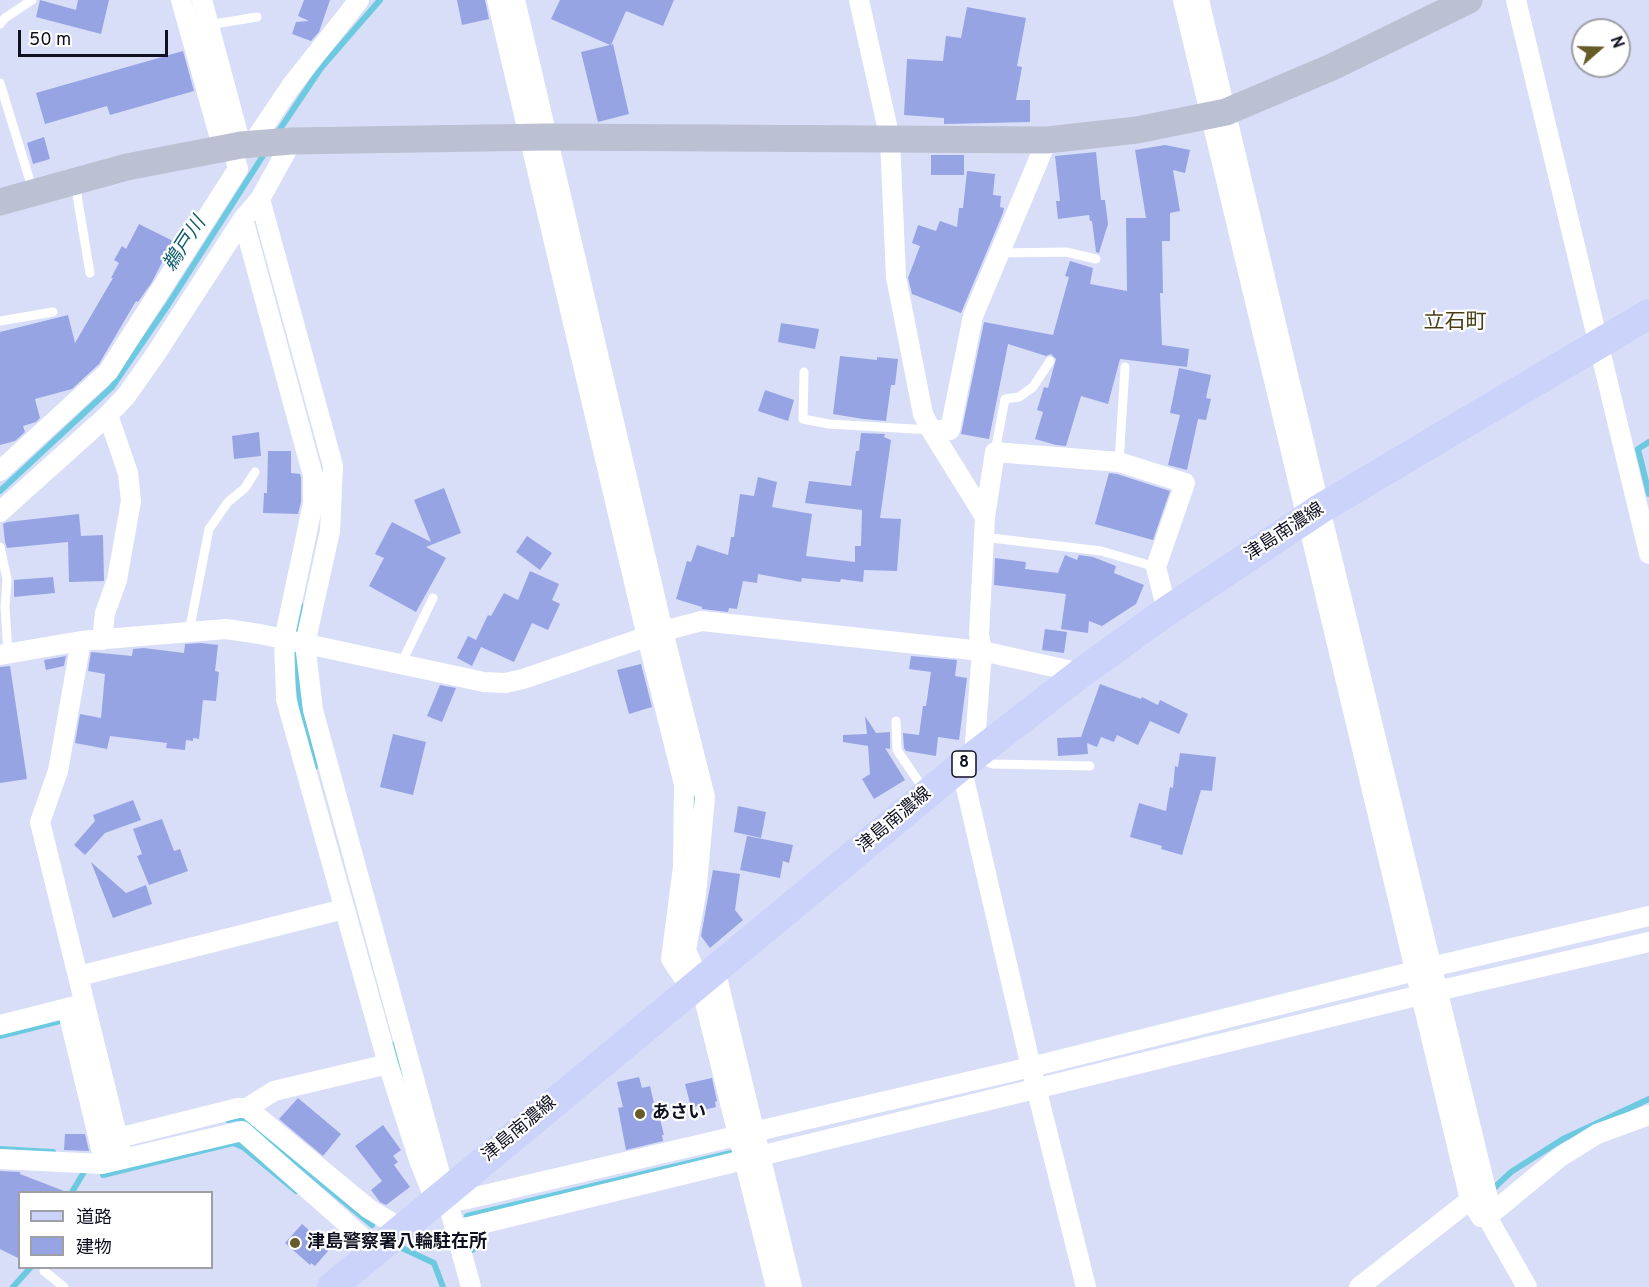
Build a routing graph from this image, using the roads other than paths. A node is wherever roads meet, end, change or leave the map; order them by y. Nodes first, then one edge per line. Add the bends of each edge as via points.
1 (32, 0) edge
2 (181, 0) edge
3 (201, 0) edge
4 (359, 0) edge
5 (497, 0) edge
6 (515, 0) edge
7 (860, 0) edge
8 (1184, 0) edge
9 (1199, 0) edge
10 (1469, 0) edge
11 (1516, 0) edge
12 (257, 17) dead end
13 (0, 24) edge
14 (208, 26) junction
15 (0, 83) edge
16 (1218, 114) junction
17 (538, 137) junction
18 (890, 139) junction
19 (1047, 140) junction
20 (255, 144) junction
21 (74, 181) junction
22 (33, 191) junction
23 (260, 199) junction
24 (0, 202) edge
25 (243, 219) junction
26 (1000, 253) junction
27 (1096, 259) dead end
28 (90, 273) dead end
29 (53, 312) dead end
30 (1649, 314) edge
31 (0, 321) edge
32 (1599, 343) junction
33 (1050, 361) dead end
34 (1125, 367) dead end
35 (804, 372) dead end
36 (108, 415) junction
37 (931, 430) junction
38 (995, 452) junction
39 (1119, 462) junction
40 (0, 471) edge
41 (255, 471) dead end
42 (0, 512) edge
43 (1313, 514) junction
44 (985, 517) junction
45 (984, 537) junction
46 (0, 547) edge
47 (1649, 554) edge
48 (1156, 567) junction
49 (434, 598) dead end
50 (1167, 611) junction
51 (189, 632) junction
52 (655, 634) junction
53 (102, 640) junction
54 (284, 640) junction
55 (81, 641) junction
56 (305, 644) junction
57 (982, 651) junction
58 (4, 654) edge
59 (401, 664) junction
60 (1081, 673) junction
61 (896, 721) dead end
62 (968, 761) junction
63 (1090, 766) dead end
64 (927, 794) junction
65 (344, 909) junction
66 (1649, 916) edge
67 (1649, 942) edge
68 (1424, 969) junction
69 (79, 976) junction
70 (702, 980) junction
71 (1429, 993) junction
72 (76, 1006) junction
73 (0, 1025) edge
74 (82, 1030) junction
75 (388, 1064) junction
76 (1031, 1066) junction
77 (1037, 1089) junction
78 (247, 1108) junction
79 (1649, 1115) edge
80 (746, 1134) junction
81 (118, 1138) junction
82 (753, 1157) junction
83 (0, 1159) edge
84 (123, 1159) junction
85 (102, 1164) junction
86 (441, 1196) junction
87 (1470, 1200) junction
88 (1490, 1216) junction
89 (401, 1228) junction
90 (456, 1230) junction
91 (375, 1251) junction
92 (44, 1271) dead end
93 (64, 1287) edge
94 (332, 1287) edge
95 (471, 1287) edge
96 (776, 1287) edge
97 (792, 1287) edge
98 (1086, 1287) edge
99 (1359, 1287) edge
100 (1527, 1287) edge

1 - 13 lane
2 - 20 street
3 - 14 street
4 - 20 street via 291,86
5 - 17 street
6 - 17 street
7 - 18 street
8 - 16 street
9 - 16 street
10 - 16 street via 1332,67
11 - 32 street
12 - 14 lane
14 - 20 street
15 - 22 lane
16 - 19 street via 1137,130
16 - 43 street
17 - 18 street
17 - 20 street
17 - 52 street
18 - 19 street
18 - 37 street via 896,277 923,414
19 - 26 street
20 - 21 street via 127,167
20 - 23 street
20 - 40 street via 108,372
21 - 22 street
21 - 28 lane
22 - 24 street
23 - 25 street
23 - 56 street via 333,466 330,531
25 - 36 street via 155,355
25 - 54 street via 313,476 313,503
26 - 27 lane via 1066,252
26 - 37 street via 974,316 950,430
29 - 31 lane
30 - 32 main road, 津島南濃線 / 8
32 - 43 main road, 津島南濃線 / 8
32 - 47 street
33 - 38 lane via 1033,387 1019,398 1005,399
34 - 39 lane
35 - 37 lane via 803,419
36 - 42 street
36 - 53 street via 128,473 131,501
37 - 44 street
38 - 39 street
38 - 44 street
39 - 48 street via 1185,483
41 - 51 lane via 209,529
43 - 50 main road, 津島南濃線 / 8
43 - 68 street
44 - 45 street
45 - 48 lane via 1101,550
45 - 57 street via 979,634
46 - 58 lane via 7,579
48 - 50 street
49 - 59 lane
50 - 60 main road, 津島南濃線 / 8
51 - 53 street
51 - 54 street via 226,629
52 - 57 street via 702,621
52 - 59 street via 505,683
52 - 70 street via 705,797 696,894 686,950
53 - 55 street
54 - 56 street
54 - 65 street via 286,699
55 - 58 street
55 - 69 street via 58,771 40,822
56 - 59 street
56 - 86 street via 313,710
57 - 60 street
57 - 62 street
60 - 62 main road, 津島南濃線 / 8
61 - 64 lane via 897,750
62 - 63 lane
62 - 64 main road, 津島南濃線 / 8
62 - 76 street
64 - 70 main road, 津島南濃線 / 8
65 - 69 street
65 - 75 street
66 - 68 street
67 - 71 street
68 - 71 street
68 - 76 street
69 - 72 street
70 - 80 street
70 - 86 main road, 津島南濃線 / 8
71 - 77 street
71 - 87 street
71 - 88 street
72 - 73 street
72 - 74 street
74 - 81 street
74 - 85 street
75 - 78 street via 274,1091
75 - 86 street via 419,1160
76 - 77 street
76 - 80 street
77 - 82 street
77 - 98 street
78 - 81 street
78 - 89 street via 369,1209
79 - 88 street via 1598,1134 1560,1157
80 - 82 street
80 - 86 street via 463,1200
81 - 84 street
82 - 90 street
82 - 96 street
82 - 97 street
83 - 85 street
84 - 85 street
84 - 91 street via 242,1131
86 - 89 main road, 津島南濃線 / 8
86 - 90 street
87 - 88 street via 1481,1217
87 - 99 street
88 - 100 street
89 - 91 main road, 津島南濃線 / 8
90 - 95 street
91 - 94 main road, 津島南濃線 / 8
92 - 93 lane

